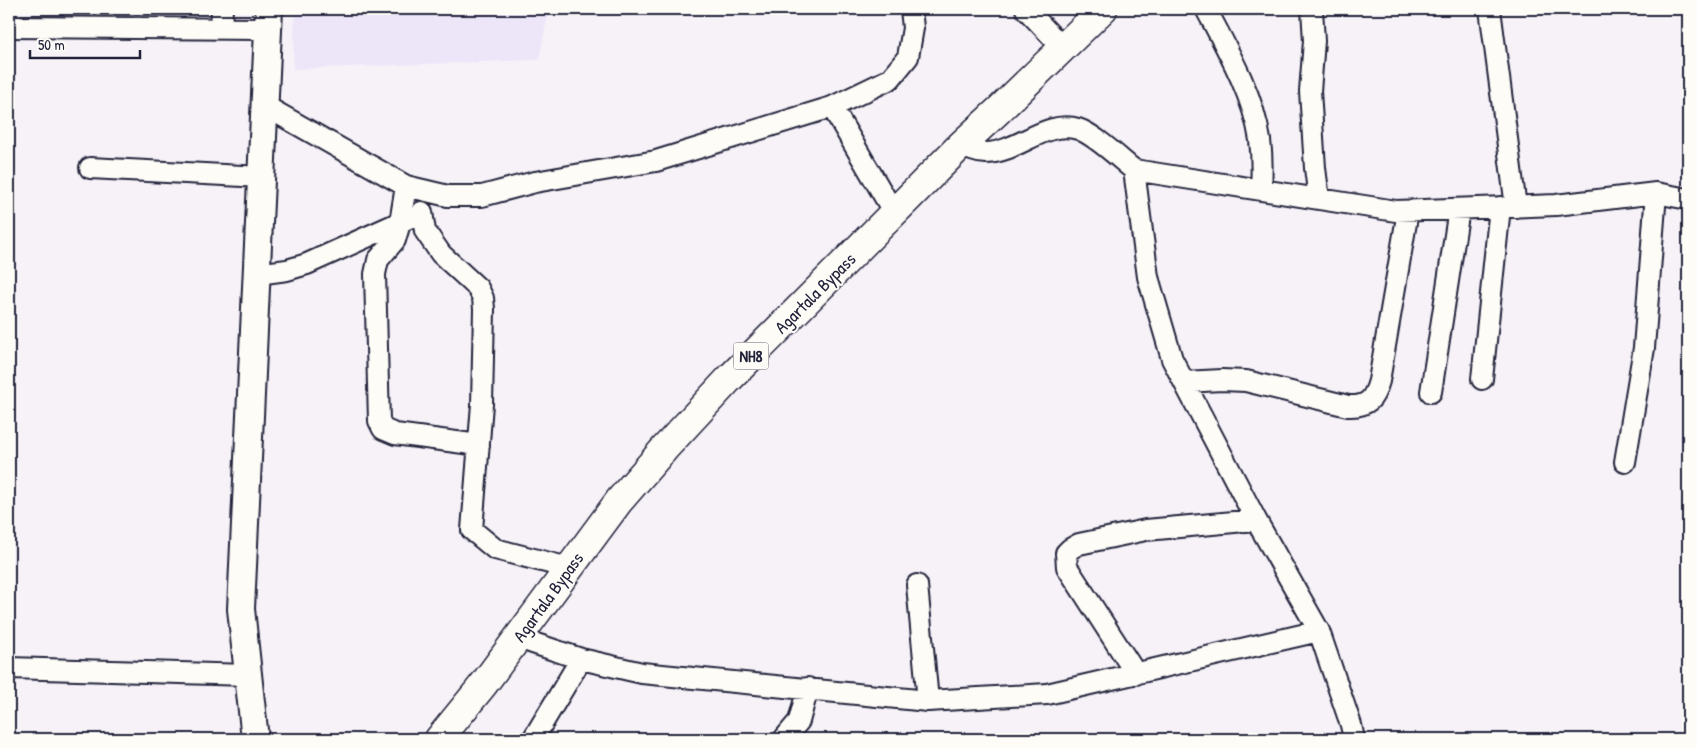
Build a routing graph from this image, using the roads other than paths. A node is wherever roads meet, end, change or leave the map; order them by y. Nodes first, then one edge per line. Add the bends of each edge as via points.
1 (222, 9) edge
2 (910, 9) edge
3 (1026, 9) edge
4 (1103, 9) edge
5 (1206, 9) edge
6 (1312, 9) edge
7 (1490, 9) edge
8 (269, 19) edge
9 (9, 27) edge
10 (221, 29) junction
11 (1063, 48) junction
12 (265, 106) junction
13 (832, 107) junction
14 (961, 145) junction
15 (90, 168) dead end
16 (1134, 170) junction
17 (262, 177) junction
18 (406, 186) junction
19 (1261, 189) junction
20 (439, 194) junction
21 (1656, 194) junction
22 (1320, 198) junction
23 (1688, 199) edge
24 (1508, 207) junction
25 (1459, 209) junction
26 (1408, 211) junction
27 (422, 212) junction
28 (894, 213) junction
29 (400, 223) junction
30 (257, 274) junction
31 (1482, 379) dead end
32 (1184, 382) junction
33 (1431, 392) dead end
34 (479, 445) junction
35 (1625, 462) dead end
36 (1256, 520) junction
37 (569, 568) junction
38 (917, 585) dead end
39 (1319, 631) junction
40 (518, 638) junction
41 (581, 659) junction
42 (9, 668) edge
43 (1136, 674) junction
44 (248, 675) junction
45 (808, 688) junction
46 (928, 701) junction
47 (255, 739) edge
48 (439, 739) edge
49 (533, 739) edge
50 (784, 739) edge
51 (1354, 739) edge

1 - 10 street
2 - 13 street via 913,28 908,57 890,79
3 - 11 street
4 - 11 highway, Agartala Bypass / NH8
5 - 19 street via 1236,66 1251,107 1260,138
6 - 22 street via 1314,41 1310,91 1314,168
7 - 24 street
8 - 10 street
8 - 12 main road
9 - 10 street
11 - 14 highway, Agartala Bypass / NH8
12 - 17 main road
12 - 18 street
13 - 20 street via 656,161 535,182 482,196
13 - 28 street
14 - 16 street via 988,153 1057,127 1078,129
14 - 28 highway, Agartala Bypass / NH8
15 - 17 street
16 - 19 street
16 - 32 street via 1148,276 1172,359
17 - 30 main road
18 - 20 street
18 - 29 street
19 - 22 street
20 - 27 street
21 - 23 street
21 - 24 street
21 - 35 street via 1644,348
22 - 26 street via 1396,212
24 - 25 street
24 - 31 street
25 - 26 street
25 - 33 street
26 - 32 street via 1379,381 1376,394 1368,402 1360,407 1348,406 1246,381
27 - 29 street
27 - 34 street via 425,232 441,254 478,288 483,298
28 - 37 highway, Agartala Bypass / NH8 via 695,414 619,502
29 - 30 street via 307,264
29 - 34 street via 395,240 378,260 375,274 379,421 383,429 395,434
30 - 44 main road via 241,609
32 - 36 street
34 - 37 street via 472,530 495,548
36 - 39 street
36 - 43 street via 1146,530 1079,544 1066,553 1067,566
37 - 40 highway, Agartala Bypass / NH8
38 - 46 street
39 - 43 street
39 - 51 street
40 - 41 street
40 - 48 highway, Agartala Bypass / NH8
41 - 45 street via 633,671
41 - 49 street
42 - 44 street
43 - 46 street via 1047,694
44 - 47 main road
45 - 46 street
45 - 50 street via 799,721

